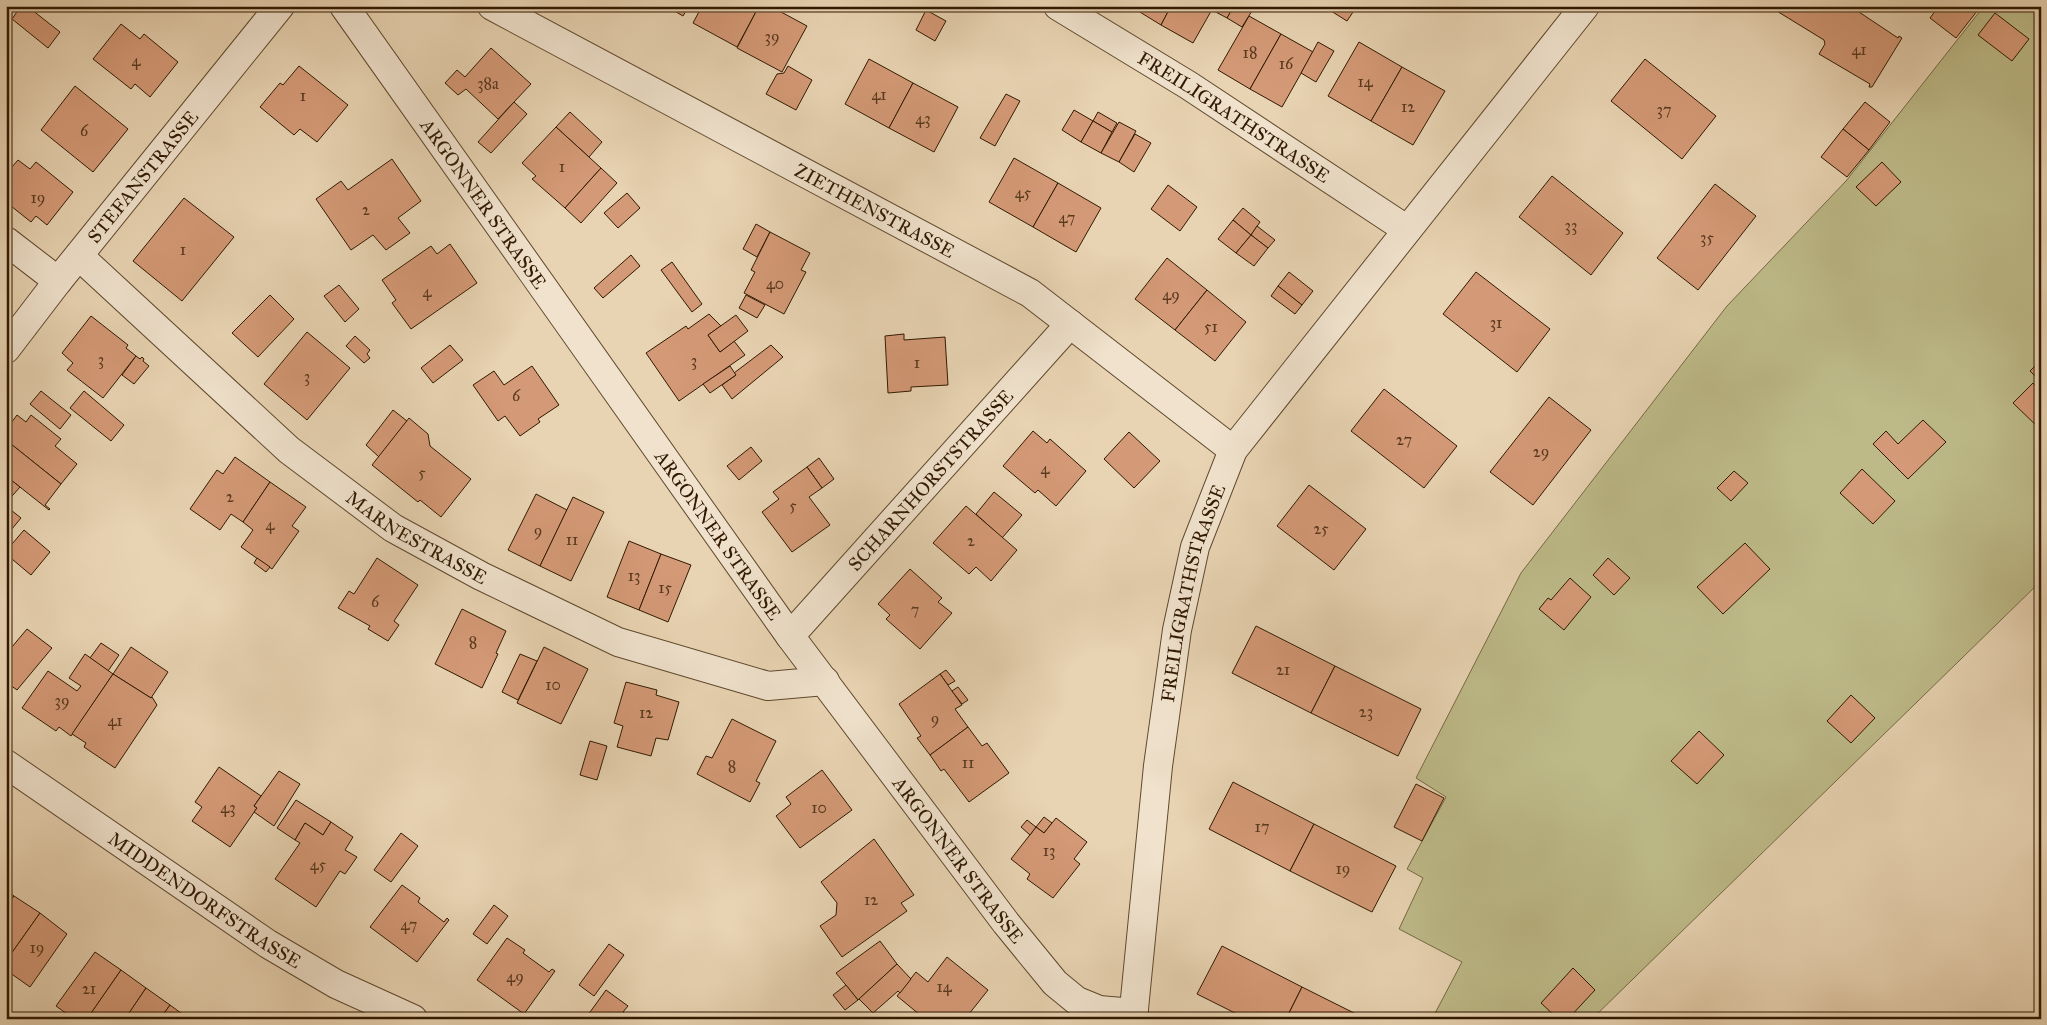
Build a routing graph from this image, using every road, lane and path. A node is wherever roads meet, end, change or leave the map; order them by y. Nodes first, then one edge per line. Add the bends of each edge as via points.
1 (280, 6) edge
2 (344, 6) edge
3 (492, 6) edge
4 (1058, 6) edge
5 (1585, 6) edge
6 (1406, 229) junction
7 (6, 241) edge
8 (79, 256) junction
9 (58, 281) junction
10 (1070, 324) junction
11 (6, 349) edge
12 (1233, 450) junction
13 (790, 636) junction
14 (825, 682) junction
15 (6, 764) edge
16 (1133, 1016) edge
17 (413, 1019) edge

1 - 8 street, STEFANSTRASSE
2 - 13 street, ARGONNER STRASSE
3 - 10 street, ZIETHENSTRASSE via 1030,293
4 - 6 street, FREILIGRATHSTRASSE via 1188,85
5 - 6 street, FREILIGRATHSTRASSE
6 - 12 street, FREILIGRATHSTRASSE
7 - 9 street
8 - 9 street, STEFANSTRASSE
8 - 14 street, MARNESTRASSE via 289,450 393,528 481,576 618,642 768,686
9 - 11 street, STEFANSTRASSE
10 - 12 street, ZIETHENSTRASSE
10 - 13 street, SCHARNHORSTSTRASSE
12 - 16 street, FREILIGRATHSTRASSE via 1195,547 1177,630 1158,766
13 - 14 street, ARGONNER STRASSE
14 - 16 street, ARGONNER STRASSE via 1055,983 1077,1001 1099,1010
15 - 17 street, MIDDENDORFSTRASSE via 268,944 336,984

